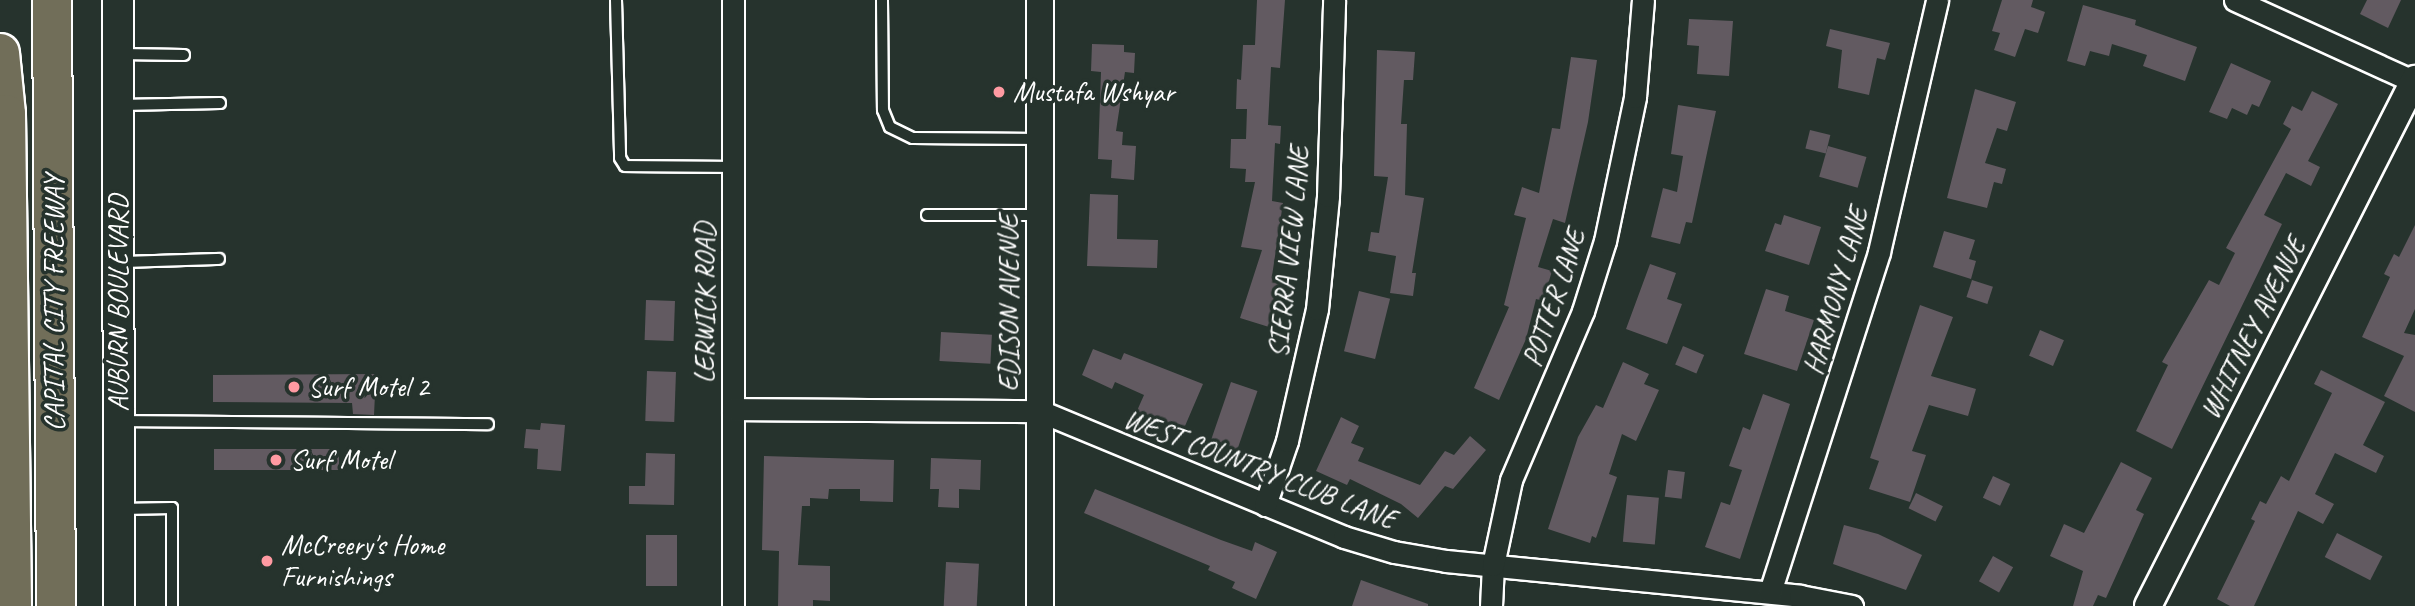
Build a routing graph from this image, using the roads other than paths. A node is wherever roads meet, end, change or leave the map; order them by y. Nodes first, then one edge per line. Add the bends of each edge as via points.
1 (52, 0) edge
2 (118, 0) edge
3 (616, 0) edge
4 (733, 0) edge
5 (881, 0) edge
6 (1040, 0) edge
7 (1334, 0) edge
8 (1643, 0) edge
9 (1937, 0) edge
10 (2235, 0) edge
11 (0, 53) edge
12 (118, 53) junction
13 (184, 55) dead end
14 (2415, 81) edge
15 (219, 103) dead end
16 (117, 105) junction
17 (1041, 139) junction
18 (733, 167) junction
19 (927, 215) dead end
20 (1041, 215) junction
21 (219, 259) dead end
22 (118, 262) junction
23 (0, 330) edge
24 (733, 409) junction
25 (1040, 411) junction
26 (118, 421) junction
27 (488, 424) dead end
28 (10, 437) junction
29 (1265, 505) junction
30 (118, 509) junction
31 (1493, 565) junction
32 (1770, 592) junction
33 (12, 606) edge
34 (56, 606) edge
35 (119, 606) edge
36 (172, 606) edge
37 (733, 606) edge
38 (1040, 606) edge
39 (1491, 606) edge
40 (1852, 606) edge
41 (2148, 606) edge

1 - 34 highway, CAPITAL CITY FREEWAY
2 - 12 main road, AUBURN BOULEVARD
3 - 18 lane via 620,158 625,166
4 - 18 street, LERWICK ROAD
5 - 17 lane via 883,110 891,127 913,138
6 - 17 street, EDISON AVENUE
7 - 29 street, SIERRA VIEW LANE via 1328,196 1317,309 1298,402
8 - 31 street, POTTER LANE via 1635,97 1605,241 1579,322 1511,480
9 - 32 street, HARMONY LANE via 1875,264
10 - 14 street
11 - 28 highway, CAPITAL CITY FREEWAY via 6,114
12 - 13 lane
12 - 16 main road, AUBURN BOULEVARD
14 - 41 street, WHITNEY AVENUE
15 - 16 lane
16 - 22 main road, AUBURN BOULEVARD
17 - 20 street, EDISON AVENUE
18 - 24 street, LERWICK ROAD
19 - 20 lane
20 - 25 street, EDISON AVENUE
21 - 22 lane
22 - 26 main road, AUBURN BOULEVARD
23 - 28 highway
24 - 25 street, WEST COUNTRY CLUB LANE
24 - 37 street, LERWICK ROAD
25 - 29 street, WEST COUNTRY CLUB LANE
25 - 38 street, EDISON AVENUE
26 - 27 lane
26 - 30 main road, AUBURN BOULEVARD
28 - 33 highway, CAPITAL CITY FREEWAY
29 - 31 street, WEST COUNTRY CLUB LANE via 1394,552
30 - 35 main road, AUBURN BOULEVARD
30 - 36 lane via 172,508
31 - 32 street, WEST COUNTRY CLUB LANE
31 - 39 street, POTTER LANE
32 - 40 street, WEST COUNTRY CLUB LANE

